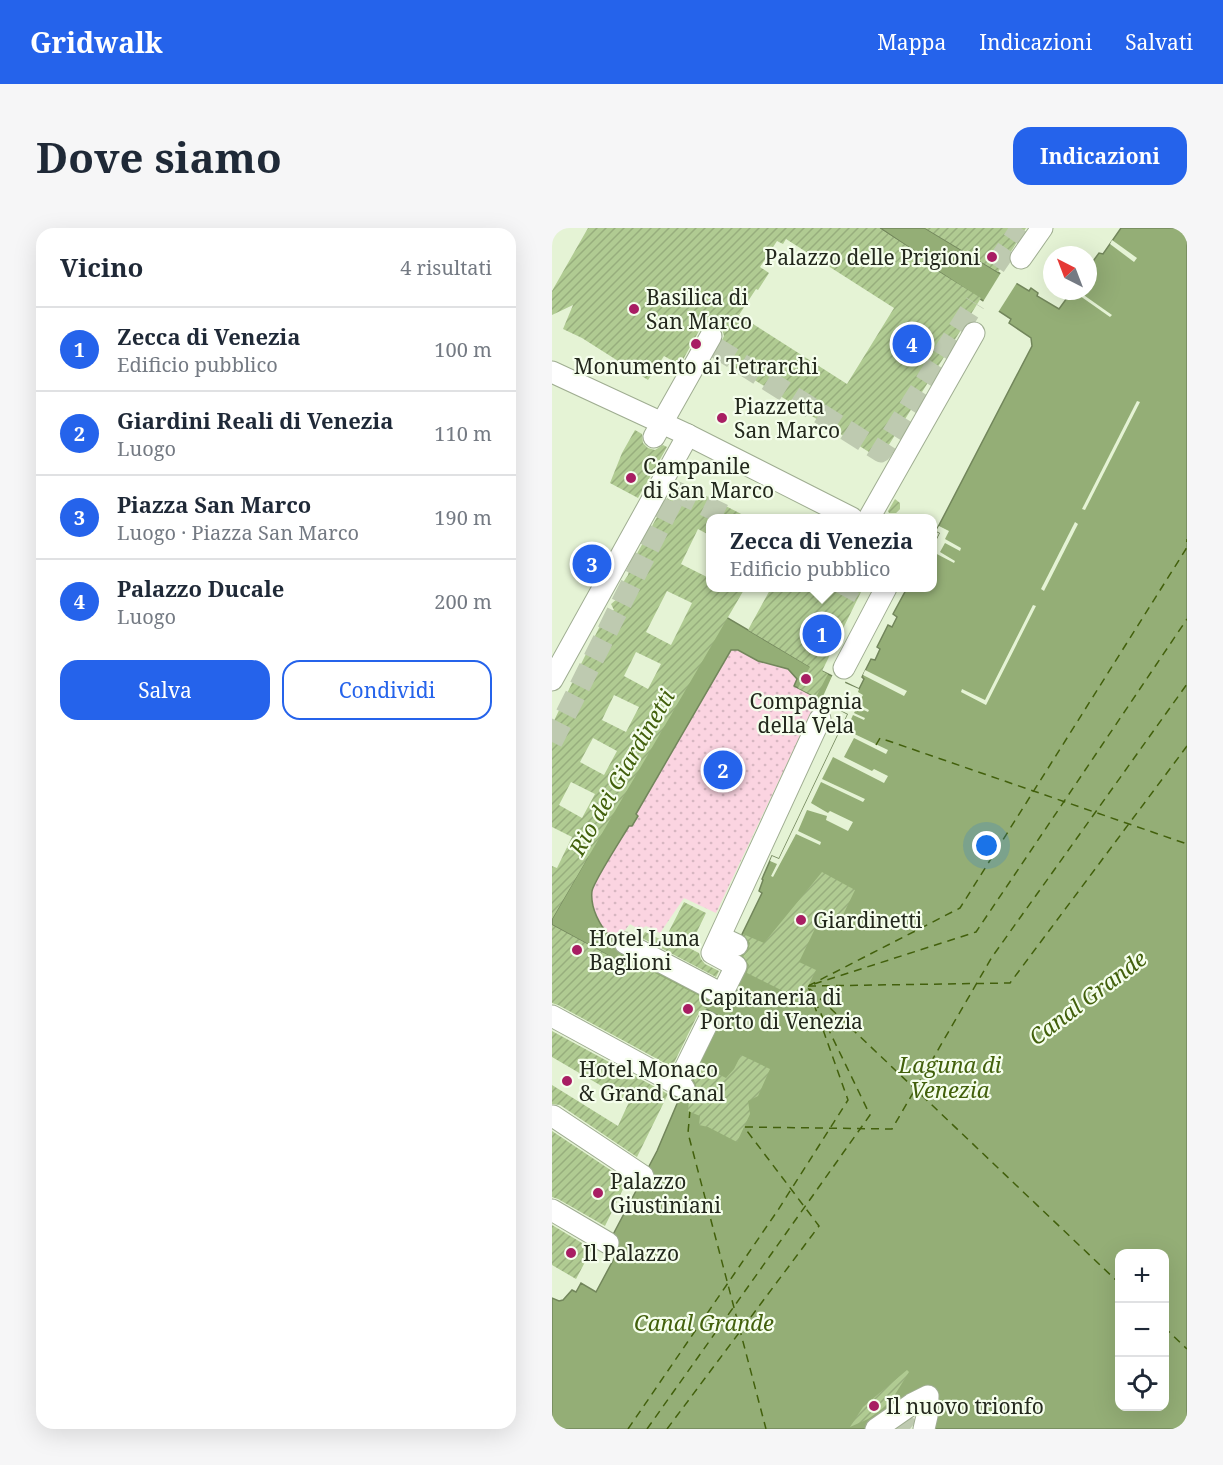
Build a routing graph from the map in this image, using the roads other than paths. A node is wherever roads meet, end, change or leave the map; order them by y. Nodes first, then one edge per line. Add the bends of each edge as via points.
1 (969, 332) dead end
2 (711, 341) dead end
3 (552, 372) edge
4 (658, 430) junction
5 (688, 435) junction
6 (842, 514) edge
7 (872, 514) edge
8 (878, 592) edge
9 (844, 668) dead end
10 (552, 680) edge
11 (820, 719) dead end
12 (631, 946) dead end
13 (552, 1016) edge
14 (708, 1022) dead end
15 (553, 1116) edge
16 (643, 1176) dead end
17 (552, 1210) edge
18 (608, 1243) dead end
19 (913, 1417) edge
20 (876, 1429) edge

1 - 7 street via 937,382 897,471
2 - 4 street
3 - 4 street via 634,409
4 - 5 street
5 - 6 street
5 - 10 street via 597,615
8 - 9 street
11 - 12 street via 718,948 736,966 723,979 722,994
13 - 14 street via 685,1078
15 - 16 street
17 - 18 street
19 - 20 street

